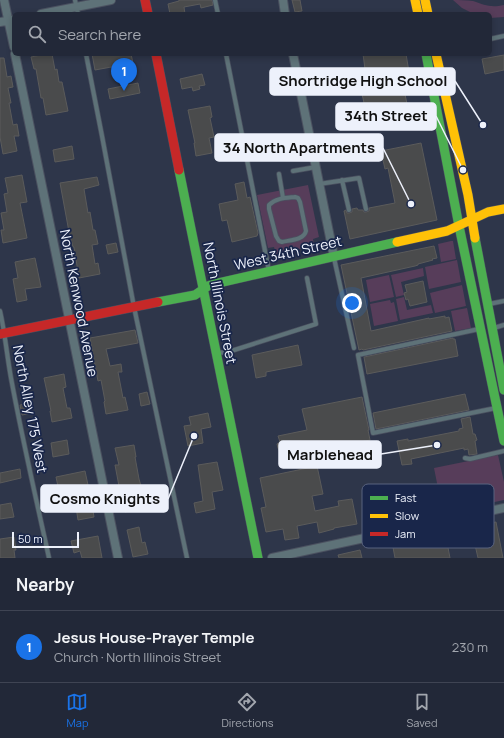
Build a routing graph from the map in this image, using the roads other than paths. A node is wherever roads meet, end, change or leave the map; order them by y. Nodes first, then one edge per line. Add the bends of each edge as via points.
1 (4, 0) edge
2 (111, 0) edge
3 (145, 0) edge
4 (215, 0) edge
5 (283, 0) edge
6 (415, 0) edge
7 (425, 0) edge
8 (76, 7) edge
9 (51, 12) edge
10 (148, 12) edge
11 (218, 12) edge
12 (286, 12) edge
13 (418, 12) edge
14 (428, 12) edge
15 (8, 21) edge
16 (504, 36) edge
17 (12, 38) edge
18 (492, 39) edge
19 (15, 56) edge
20 (86, 56) edge
21 (156, 56) edge
22 (226, 56) edge
23 (294, 56) edge
24 (426, 56) edge
25 (436, 56) edge
26 (316, 166) junction
27 (293, 171) dead end
28 (279, 174) dead end
29 (342, 180) junction
30 (320, 184) junction
31 (283, 198) junction
32 (366, 209) dead end
33 (504, 209) edge
34 (349, 210) dead end
35 (466, 222) junction
36 (334, 257) junction
37 (269, 271) junction
38 (307, 278) dead end
39 (203, 290) junction
40 (504, 301) edge
41 (487, 304) junction
42 (134, 307) junction
43 (0, 311) edge
44 (70, 320) junction
45 (504, 325) edge
46 (481, 328) junction
47 (491, 328) junction
48 (2, 334) edge
49 (354, 348) dead end
50 (216, 353) junction
51 (504, 390) edge
52 (497, 408) junction
53 (504, 441) edge
54 (504, 451) edge
55 (465, 458) dead end
56 (504, 508) edge
57 (494, 509) edge
58 (362, 536) edge
59 (49, 558) edge
60 (118, 558) edge
61 (187, 558) edge
62 (258, 558) edge
63 (272, 558) edge

1 - 15 street
2 - 8 street
3 - 10 main road
4 - 11 lane
5 - 12 street
6 - 13 main road
7 - 14 main road
8 - 9 street
15 - 17 street
16 - 18 lane
19 - 44 street, North Kenwood Avenue
20 - 42 lane
21 - 39 main road, North Illinois Street
22 - 37 lane
23 - 26 street
24 - 35 main road
25 - 35 main road via 468,195
26 - 27 lane
26 - 30 street
28 - 31 lane
29 - 30 lane
29 - 32 lane via 359,178
29 - 34 lane
30 - 36 street
31 - 31 lane via 269,205 276,236 282,242 306,234 298,198
33 - 35 main road, West 34th Street via 488,212
35 - 36 main road, West 34th Street via 447,231
35 - 41 main road
35 - 46 main road
36 - 37 main road, West 34th Street
36 - 49 lane
37 - 39 main road, West 34th Street via 214,284
38 - 50 lane via 316,324
39 - 42 main road, West 34th Street via 195,295
39 - 50 main road, North Illinois Street
40 - 41 lane
41 - 47 main road
42 - 44 main road, West 34th Street
42 - 61 lane
43 - 48 lane, North Alley 175 West
44 - 48 main road, West 34th Street
44 - 60 street, North Kenwood Avenue
45 - 47 lane
46 - 52 main road
46 - 52 lane via 358,354 373,433
47 - 51 main road
48 - 59 lane, North Alley 175 West
50 - 62 main road, North Illinois Street
52 - 53 main road
54 - 55 lane
56 - 57 street
58 - 63 street

